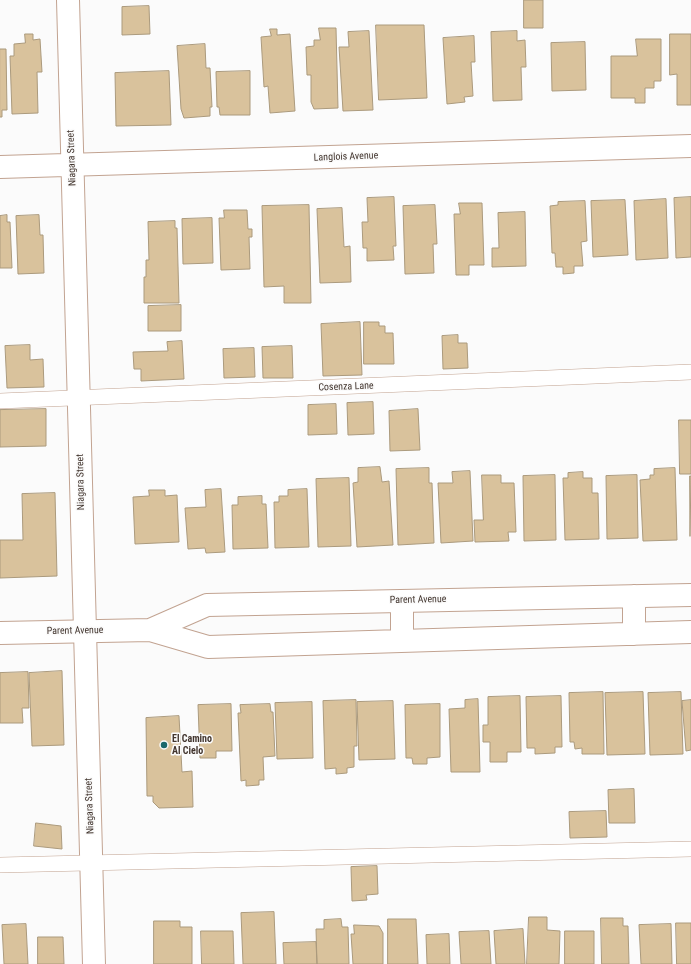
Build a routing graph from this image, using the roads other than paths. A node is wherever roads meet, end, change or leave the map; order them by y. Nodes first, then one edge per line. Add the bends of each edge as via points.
1 (68, 0) edge
2 (691, 146) edge
3 (72, 165) junction
4 (0, 167) edge
5 (691, 372) edge
6 (79, 398) junction
7 (0, 400) edge
8 (691, 594) edge
9 (634, 596) junction
10 (402, 601) junction
11 (150, 630) junction
12 (85, 631) junction
13 (691, 632) edge
14 (0, 633) edge
15 (634, 634) junction
16 (402, 640) junction
17 (691, 849) edge
18 (92, 863) junction
19 (0, 865) edge
20 (94, 964) edge

1 - 3 street, Niagara Street
2 - 3 street, Langlois Avenue
3 - 4 street, Langlois Avenue
3 - 6 street, Niagara Street
5 - 6 lane, Cosenza Lane
6 - 7 lane, Cosenza Lane
6 - 12 street, Niagara Street
8 - 9 street, Parent Avenue
9 - 10 street, Parent Avenue
9 - 15 street
10 - 11 street, Parent Avenue via 207,605
10 - 16 street
11 - 12 street, Parent Avenue
11 - 16 street, Parent Avenue via 208,647
12 - 14 street, Parent Avenue
12 - 18 street, Niagara Street
13 - 15 street, Parent Avenue
15 - 16 street, Parent Avenue
17 - 18 lane
18 - 19 lane
18 - 20 street, Niagara Street

